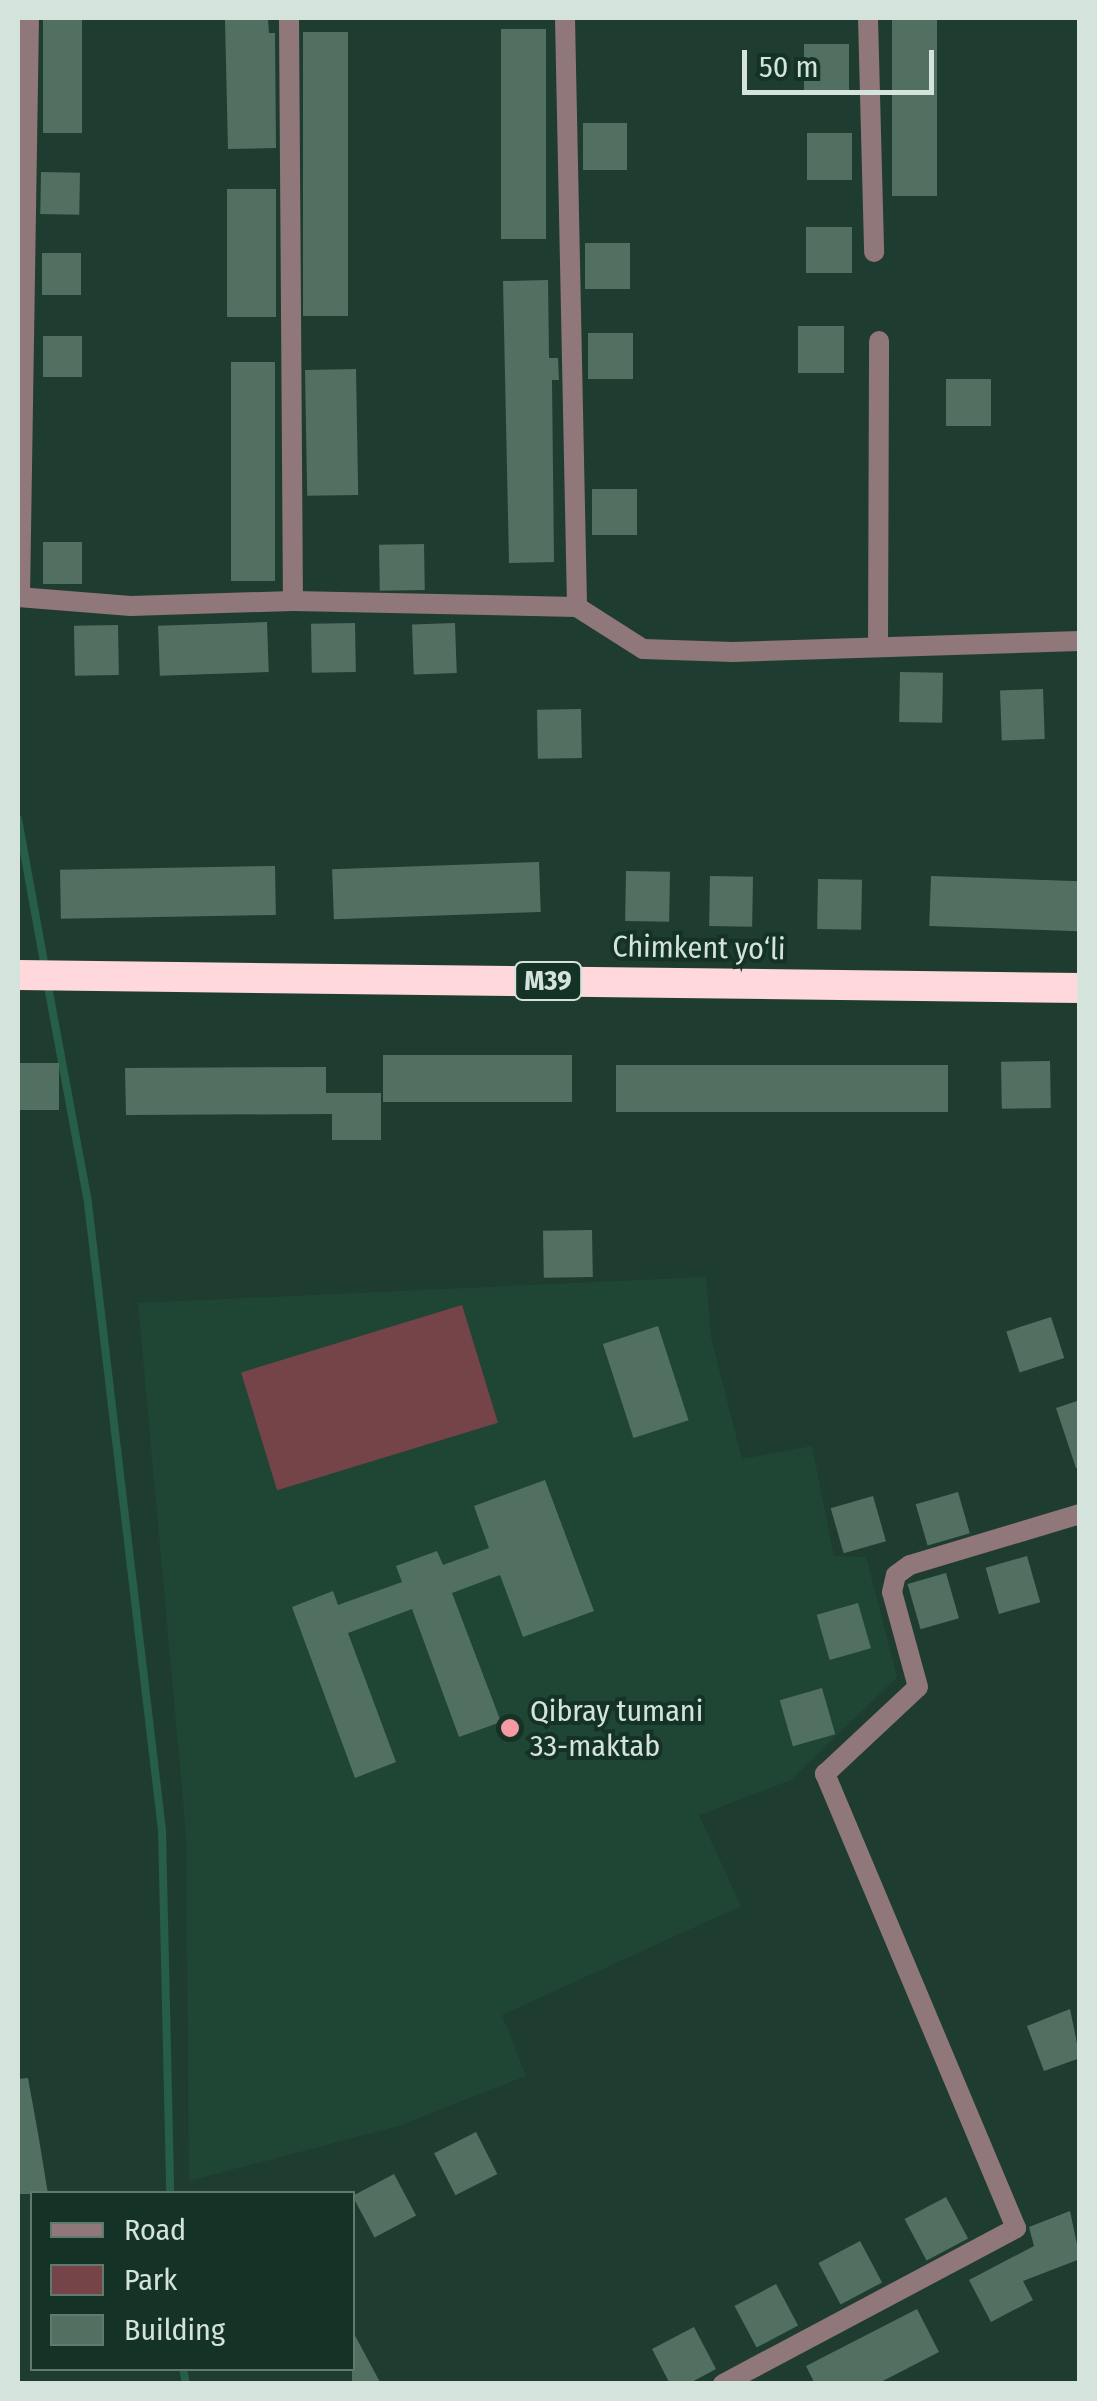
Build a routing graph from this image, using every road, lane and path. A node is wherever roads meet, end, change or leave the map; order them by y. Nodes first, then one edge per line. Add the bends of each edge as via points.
1 (29, 18) edge
2 (289, 18) edge
3 (566, 18) edge
4 (868, 18) edge
5 (874, 252) dead end
6 (879, 341) dead end
7 (19, 597) edge
8 (293, 601) junction
9 (577, 606) junction
10 (1080, 641) edge
11 (878, 648) junction
12 (18, 975) edge
13 (1080, 988) edge
14 (1080, 1514) edge
15 (722, 2384) edge

1 - 7 street
2 - 8 street
3 - 9 street
4 - 5 street
6 - 11 street
7 - 8 street via 131,606
8 - 9 street
9 - 11 street via 643,649
10 - 11 street
12 - 13 highway, Chimkent yo‘li / M39
14 - 15 street via 910,1565 896,1575 892,1592 918,1687 825,1774 1016,2228

